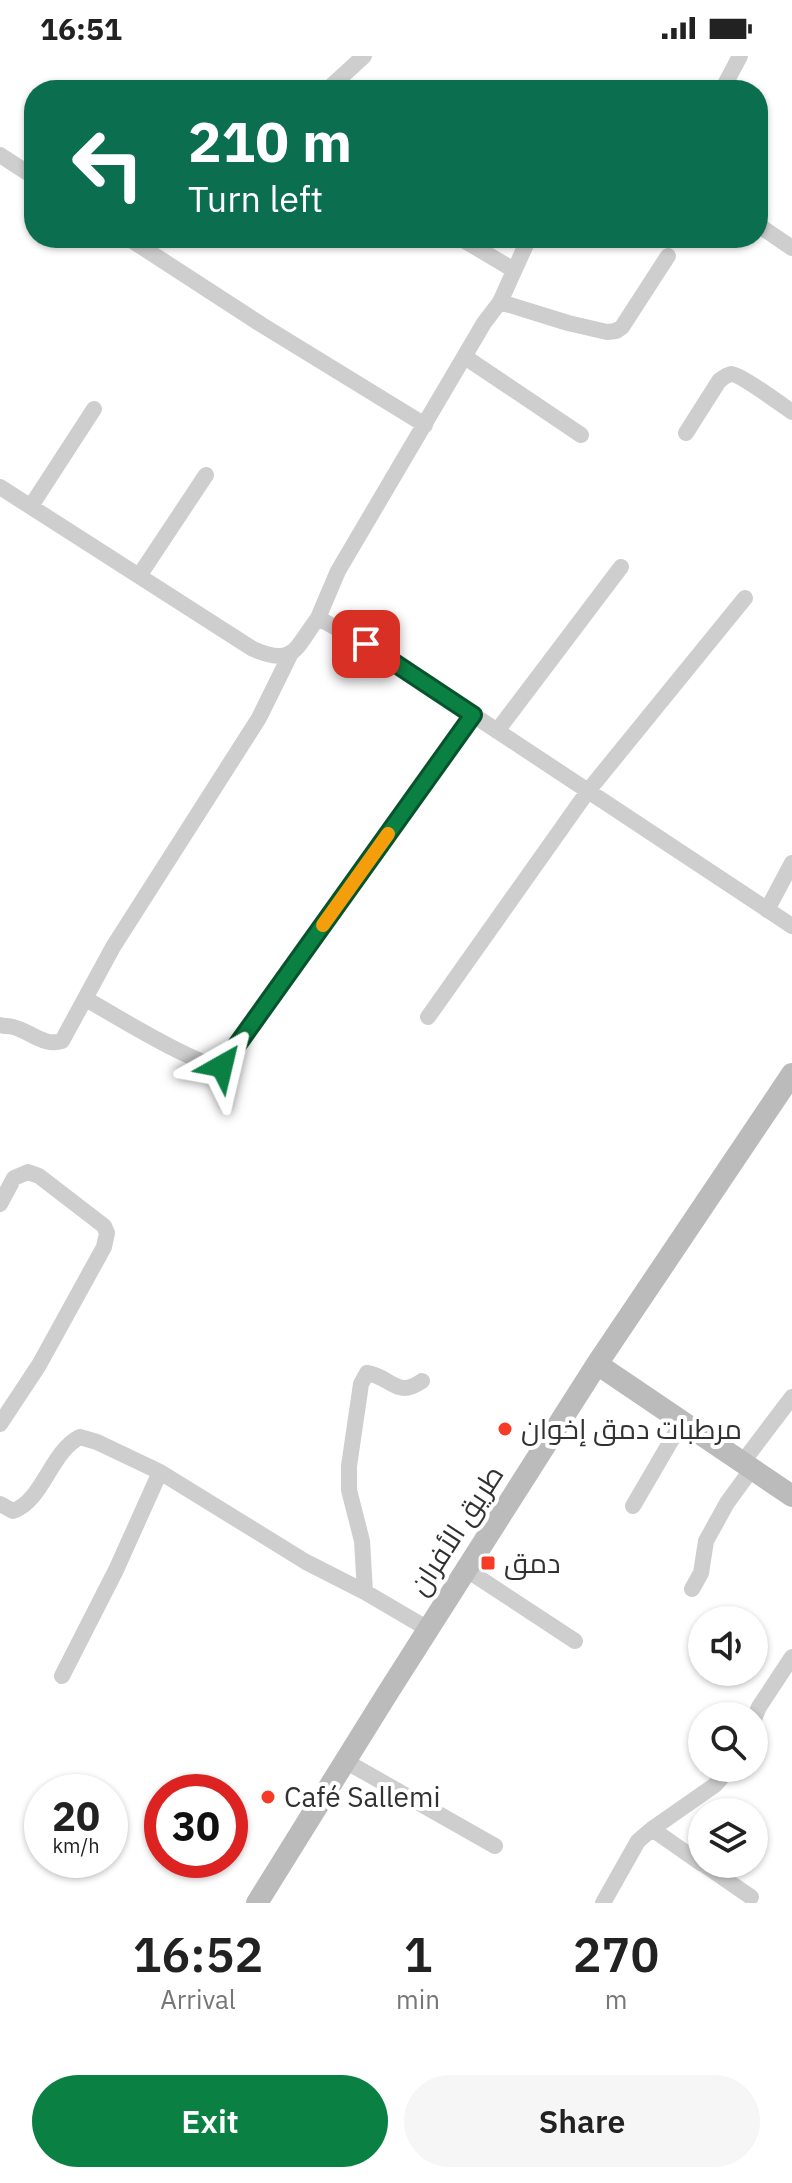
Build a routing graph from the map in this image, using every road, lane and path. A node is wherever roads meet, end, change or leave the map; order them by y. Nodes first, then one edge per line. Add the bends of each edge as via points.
1 (364, 56) edge
2 (740, 56) edge
3 (338, 80) edge
4 (727, 80) edge
5 (0, 155) edge
6 (24, 171) edge
7 (768, 232) edge
8 (143, 248) edge
9 (477, 248) edge
10 (524, 248) edge
11 (792, 248) edge
12 (668, 256) dead end
13 (514, 270) junction
14 (500, 302) junction
15 (465, 357) junction
16 (94, 409) dead end
17 (792, 412) edge
18 (425, 425) junction
19 (686, 433) dead end
20 (581, 435) dead end
21 (206, 475) dead end
22 (0, 487) edge
23 (31, 506) junction
24 (621, 567) dead end
25 (139, 576) junction
26 (745, 598) dead end
27 (318, 618) junction
28 (291, 653) junction
29 (473, 715) junction
30 (497, 731) junction
31 (588, 791) junction
32 (792, 863) edge
33 (767, 910) junction
34 (792, 926) edge
35 (86, 999) junction
36 (428, 1017) dead end
37 (0, 1025) edge
38 (792, 1074) edge
39 (0, 1204) edge
40 (597, 1364) junction
41 (422, 1381) dead end
42 (792, 1397) edge
43 (682, 1422) junction
44 (0, 1424) edge
45 (747, 1466) junction
46 (160, 1472) junction
47 (792, 1496) edge
48 (0, 1504) edge
49 (633, 1506) dead end
50 (467, 1570) junction
51 (692, 1589) dead end
52 (365, 1592) junction
53 (428, 1629) junction
54 (575, 1641) dead end
55 (792, 1657) edge
56 (62, 1676) dead end
57 (762, 1702) edge
58 (345, 1761) junction
59 (718, 1782) edge
60 (652, 1829) junction
61 (495, 1846) dead end
62 (688, 1854) edge
63 (723, 1878) edge
64 (751, 1897) dead end
65 (257, 1903) edge
66 (603, 1903) edge

1 - 3 street
2 - 4 street
5 - 6 street
7 - 11 street
8 - 18 street
9 - 13 street
10 - 13 street
12 - 14 street via 616,331
13 - 14 street
14 - 15 street
15 - 18 street
15 - 20 street
16 - 23 street
17 - 19 street via 734,374 727,375
18 - 27 street via 338,571
21 - 25 street
22 - 23 street
23 - 25 street
24 - 30 street
25 - 28 street via 253,649 270,656
26 - 31 street
27 - 28 street
27 - 29 street
28 - 35 street via 259,718 113,947
29 - 30 street
29 - 35 street via 222,1066 170,1047
30 - 31 street
31 - 33 street
31 - 36 street
32 - 33 street
33 - 34 street
35 - 37 street via 58,1043
38 - 40 main road, طريق الأفران
39 - 44 street via 14,1178 28,1172 84,1210 107,1233 39,1365
40 - 43 main road
40 - 50 main road, طريق الأفران
41 - 52 street via 404,1389 367,1373 361,1384 349,1490 362,1541
42 - 45 street
43 - 45 main road
43 - 49 street
45 - 47 main road
45 - 51 street via 706,1541 701,1573
46 - 48 street via 80,1437 69,1442 20,1509
46 - 52 street
46 - 56 street
50 - 53 main road, طريق الأفران
50 - 54 street
52 - 53 street
53 - 58 main road, طريق الأفران
55 - 57 street
58 - 61 street
58 - 65 main road, طريق الأفران
59 - 60 street
60 - 62 street
60 - 66 street via 638,1841
63 - 64 street

